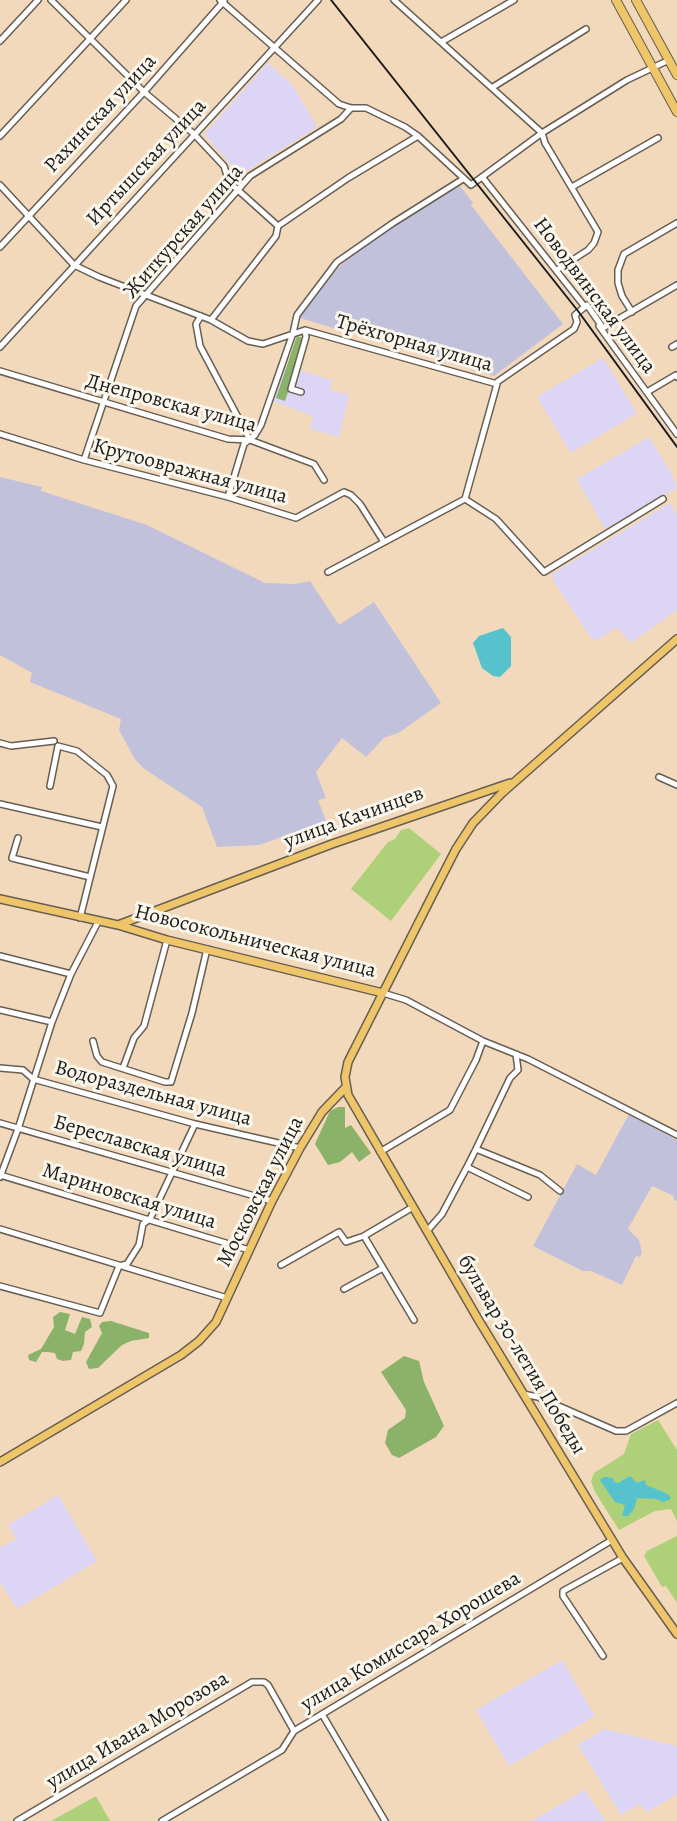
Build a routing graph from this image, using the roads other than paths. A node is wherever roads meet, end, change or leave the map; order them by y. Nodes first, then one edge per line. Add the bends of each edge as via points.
1 (38, 0) edge
2 (51, 0) edge
3 (126, 0) edge
4 (318, 0) edge
5 (394, 0) edge
6 (513, 0) edge
7 (616, 0) edge
8 (636, 0) edge
9 (222, 1) edge
10 (586, 29) dead end
11 (89, 39) junction
12 (0, 41) edge
13 (443, 41) junction
14 (275, 49) junction
15 (677, 55) edge
16 (668, 60) junction
17 (652, 66) junction
18 (677, 75) edge
19 (493, 87) junction
20 (144, 92) junction
21 (351, 108) junction
22 (677, 111) edge
23 (542, 133) junction
24 (194, 134) junction
25 (0, 136) edge
26 (418, 136) junction
27 (658, 138) dead end
28 (483, 178) junction
29 (463, 179) junction
30 (0, 185) edge
31 (572, 187) junction
32 (237, 190) junction
33 (28, 216) junction
34 (677, 223) edge
35 (278, 226) junction
36 (0, 247) edge
37 (74, 265) junction
38 (557, 270) junction
39 (677, 285) edge
40 (146, 295) junction
41 (585, 307) junction
42 (632, 312) junction
43 (201, 316) junction
44 (211, 320) junction
45 (305, 330) junction
46 (293, 333) junction
47 (0, 347) edge
48 (0, 371) edge
49 (677, 377) edge
50 (497, 384) junction
51 (301, 392) dead end
52 (647, 392) junction
53 (105, 404) junction
54 (0, 434) edge
55 (677, 434) edge
56 (250, 440) junction
57 (83, 460) junction
58 (324, 480) dead end
59 (228, 497) junction
60 (465, 499) junction
61 (663, 499) dead end
62 (384, 542) junction
63 (328, 572) dead end
64 (677, 639) edge
65 (54, 741) dead end
66 (0, 743) edge
67 (659, 777) dead end
68 (517, 781) junction
69 (677, 785) edge
70 (50, 786) dead end
71 (0, 804) edge
72 (102, 827) junction
73 (18, 838) dead end
74 (90, 877) junction
75 (0, 899) edge
76 (80, 918) junction
77 (98, 922) junction
78 (118, 925) junction
79 (167, 940) junction
80 (207, 949) junction
81 (0, 956) edge
82 (71, 974) junction
83 (383, 993) junction
84 (0, 1010) edge
85 (52, 1022) junction
86 (93, 1041) dead end
87 (483, 1041) junction
88 (516, 1054) junction
89 (0, 1068) edge
90 (123, 1068) junction
91 (33, 1079) junction
92 (346, 1087) junction
93 (0, 1123) edge
94 (195, 1124) junction
95 (18, 1129) junction
96 (677, 1135) edge
97 (300, 1148) junction
98 (476, 1149) junction
99 (380, 1152) junction
100 (467, 1167) junction
101 (171, 1172) junction
102 (0, 1176) edge
103 (560, 1191) dead end
104 (528, 1197) dead end
105 (272, 1201) junction
106 (413, 1207) junction
107 (150, 1219) junction
108 (0, 1229) edge
109 (427, 1231) junction
110 (364, 1236) junction
111 (249, 1250) junction
112 (281, 1265) dead end
113 (119, 1266) junction
114 (383, 1268) junction
115 (0, 1286) edge
116 (344, 1289) dead end
117 (227, 1298) junction
118 (414, 1320) dead end
119 (523, 1394) junction
120 (677, 1403) edge
121 (0, 1462) edge
122 (612, 1540) junction
123 (623, 1558) junction
124 (677, 1633) edge
125 (603, 1656) dead end
126 (322, 1714) junction
127 (294, 1731) junction
128 (17, 1821) edge
129 (162, 1821) edge
130 (385, 1821) edge

1 - 12 street
2 - 11 street
3 - 11 street
4 - 14 street, Иртышская улица
5 - 13 street
6 - 13 street
7 - 17 highway
8 - 16 highway
9 - 14 street
9 - 20 street, Рахинская улица
10 - 19 street
11 - 20 street
11 - 25 street
13 - 19 street
14 - 21 street via 339,104
14 - 24 street, Иртышская улица
15 - 16 main road
16 - 17 street
16 - 18 highway
17 - 22 highway
17 - 23 street
19 - 23 street
20 - 24 street
20 - 33 street, Рахинская улица
21 - 26 street via 379,113
21 - 32 street, Житкурская улица via 341,119 250,176
23 - 28 street
23 - 31 street
24 - 32 street via 224,166
24 - 37 street, Иртышская улица
26 - 29 street
26 - 35 street
27 - 31 street
28 - 29 street via 471,185
28 - 38 street, Новодвинская улица
29 - 46 street via 337,262 297,314
30 - 33 street
31 - 38 street via 598,232 588,250
32 - 35 street
32 - 40 street, Житкурская улица
33 - 36 street, Рахинская улица
33 - 37 street
34 - 42 street via 624,254 618,283
35 - 44 street via 276,236
37 - 40 street, Трёхгорная улица
37 - 47 street, Иртышская улица
38 - 41 street, Новодвинская улица
39 - 42 street
40 - 43 street, Трёхгорная улица
40 - 53 street, Житкурская улица via 136,306
41 - 42 street via 603,328
41 - 50 street, Трёхгорная улица via 575,315 574,329
41 - 52 street, Новодвинская улица
43 - 44 street, Трёхгорная улица
43 - 56 street via 196,324 200,346
44 - 46 street, Трёхгорная улица via 248,341 263,344
45 - 46 street, Трёхгорная улица
45 - 50 street, Трёхгорная улица
45 - 51 street via 291,389
46 - 56 street via 261,425
48 - 53 street, Днепровская улица
49 - 52 street
50 - 60 street
52 - 55 street, Новодвинская улица
53 - 56 street, Днепровская улица via 228,439
53 - 57 street, Житкурская улица
54 - 57 street, Крутоовражная улица
56 - 58 street, Днепровская улица via 314,464
56 - 59 street via 244,444
57 - 59 street, Крутоовражная улица
59 - 62 street, Крутоовражная улица via 296,518 344,492 360,504
60 - 61 street via 496,519 544,572
60 - 62 street
62 - 63 street
64 - 68 main road, улица Качинцев
65 - 66 street
67 - 69 street
68 - 78 main road, улица Качинцев via 332,844
68 - 83 main road via 486,808 456,849
70 - 72 street via 58,746 77,751 95,765 113,786
71 - 72 street
72 - 74 street
73 - 74 street via 12,858
74 - 76 street
75 - 76 main road, улица Качинцев
76 - 77 main road, улица Качинцев
77 - 78 main road, улица Качинцев
77 - 82 street
78 - 79 main road, Новосокольническая улица
79 - 80 main road, Новосокольническая улица
79 - 90 street via 144,1026 134,1038
80 - 83 main road, Новосокольническая улица
80 - 90 street via 172,1080 165,1082
81 - 82 street
82 - 85 street
83 - 87 street
83 - 92 main road via 348,1062
84 - 85 street
85 - 91 street
86 - 90 street via 102,1062
87 - 88 street
87 - 99 street via 450,1111
88 - 96 street
88 - 98 street via 517,1070
89 - 91 street, Водораздельная улица via 23,1070
91 - 94 street, Водораздельная улица
91 - 95 street
92 - 97 main road, Московская улица via 322,1112
92 - 99 main road, бульвар 30-летия Победы
93 - 95 street, Береславская улица
94 - 97 street, Водораздельная улица
94 - 101 street
95 - 101 street, Береславская улица
95 - 102 street
97 - 105 main road, Московская улица
98 - 100 street
98 - 103 street via 540,1175
99 - 106 main road, бульвар 30-летия Победы
100 - 104 street
100 - 109 street via 442,1214
101 - 105 street, Береславская улица
101 - 107 street
102 - 107 street, Мариновская улица
105 - 111 main road, Московская улица
106 - 109 main road, бульвар 30-летия Победы
106 - 110 street
107 - 111 street, Мариновская улица
107 - 113 street via 143,1224 139,1245 127,1264
108 - 113 street
109 - 119 main road, бульвар 30-летия Победы
110 - 112 street via 346,1242 338,1232
110 - 114 street
111 - 117 main road, Московская улица
113 - 115 street via 100,1313
113 - 117 street
114 - 116 street
114 - 118 street
117 - 121 main road, Московская улица via 216,1322 181,1355
119 - 120 street via 617,1431 626,1431
119 - 122 main road, бульвар 30-летия Победы
122 - 123 main road, бульвар 30-летия Победы
122 - 126 street, улица Комиссара Хорошева
123 - 124 main road, бульвар 30-летия Победы
123 - 125 street via 563,1591
126 - 127 street, улица Комиссара Хорошева
126 - 130 street
127 - 128 street, улица Ивана Морозова via 268,1685 252,1682
127 - 129 street, улица Комиссара Хорошева via 282,1750

